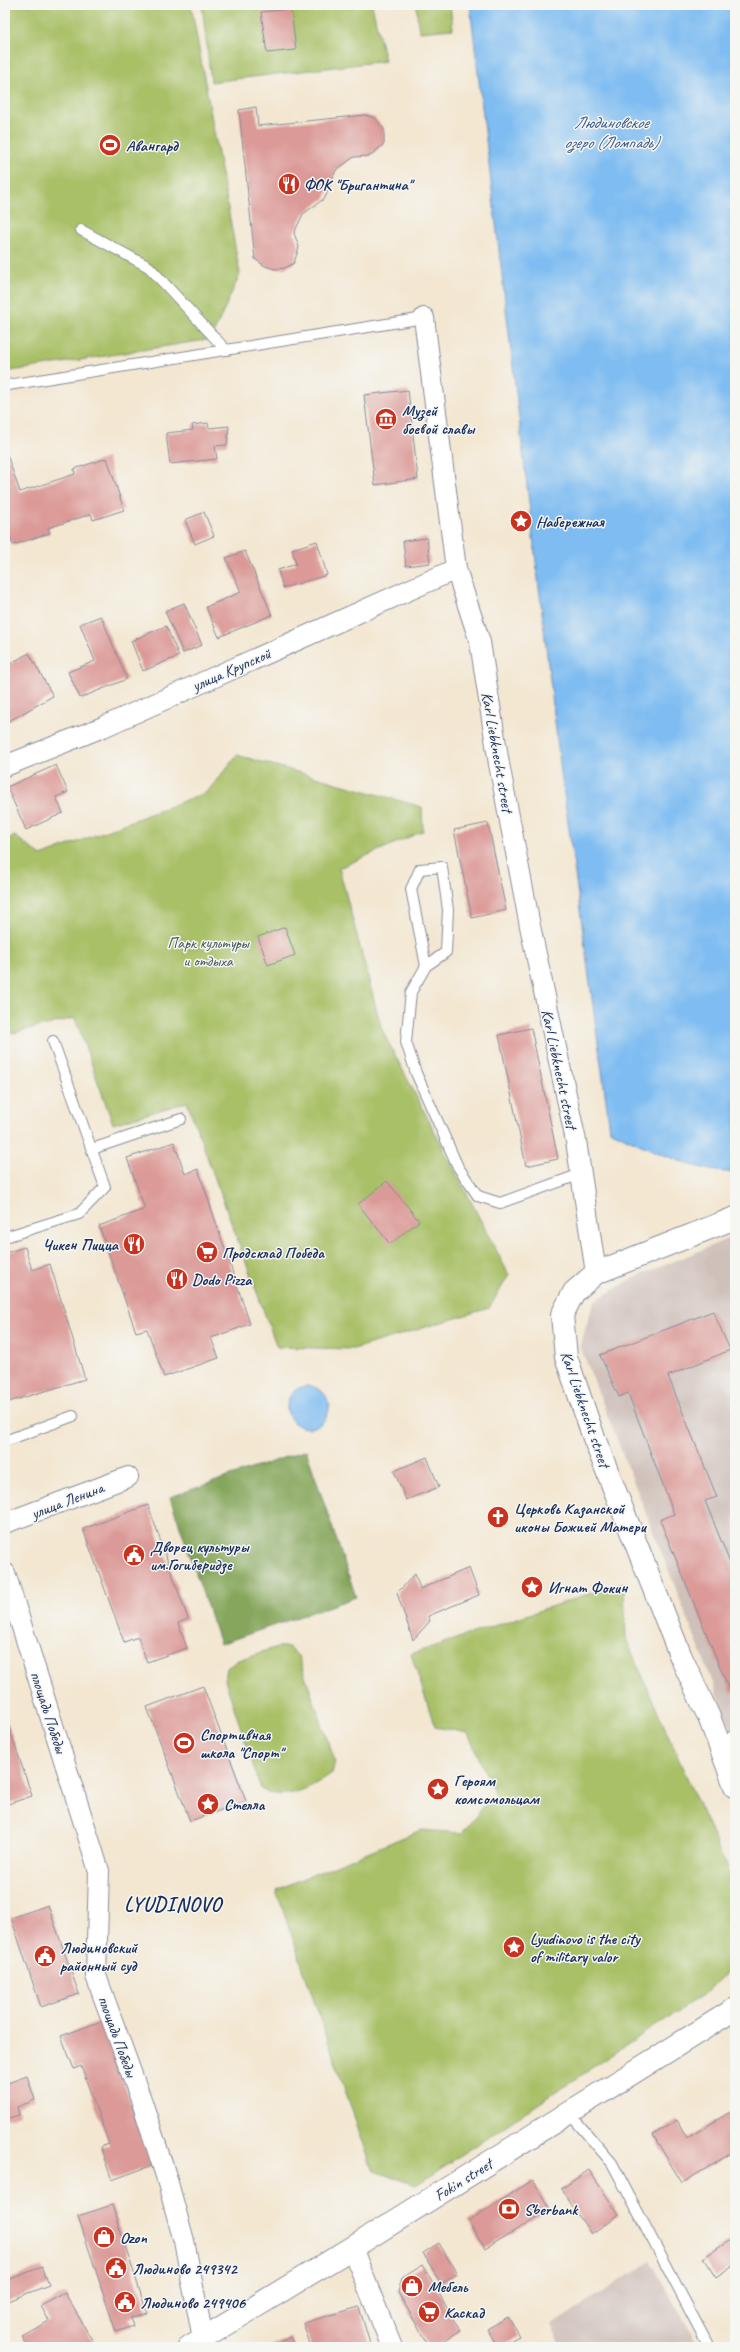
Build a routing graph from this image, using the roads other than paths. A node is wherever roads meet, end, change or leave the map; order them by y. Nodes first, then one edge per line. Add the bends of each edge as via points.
1 (81, 230) dead end
2 (424, 318) joint
3 (226, 350) junction
4 (8, 386) dead end
5 (456, 569) junction
6 (5, 766) edge
7 (426, 966) junction
8 (53, 1041) dead end
9 (181, 1119) dead end
10 (92, 1149) junction
11 (581, 1174) junction
12 (735, 1218) edge
13 (5, 1237) edge
14 (596, 1273) junction
15 (73, 1416) dead end
16 (5, 1441) edge
17 (128, 1477) dead end
18 (5, 1524) edge
19 (5, 1573) edge
20 (727, 1744) edge
21 (735, 1786) edge
22 (735, 2009) edge
23 (569, 2113) junction
24 (352, 2248) junction
25 (196, 2343) edge
26 (392, 2347) edge
27 (709, 2347) edge

1 - 3 lane via 149,268
2 - 3 lane
2 - 5 street, Karl Liebknecht street
3 - 4 lane
5 - 6 street, улица Крупской via 103,727
5 - 11 street, Karl Liebknecht street via 480,642 498,764
7 - 7 lane via 446,952 448,910 442,866 420,869 411,889
7 - 11 lane via 412,992 406,1042 416,1073 458,1167 478,1196 500,1203
8 - 10 lane
9 - 10 lane
10 - 13 lane via 105,1186 79,1214
11 - 14 street, Karl Liebknecht street
12 - 14 street
14 - 20 street, Karl Liebknecht street via 574,1292 562,1316 566,1357 594,1438 681,1657 709,1717
15 - 16 lane
17 - 18 street, улица Ленина
19 - 25 street, площадь Победы via 99,1871 96,1976 143,2105 184,2241
20 - 21 street, Karl Liebknecht street
22 - 23 street, Fokin street
23 - 24 street, Fokin street
23 - 27 lane via 612,2163
24 - 25 street, Fokin street
24 - 26 street

